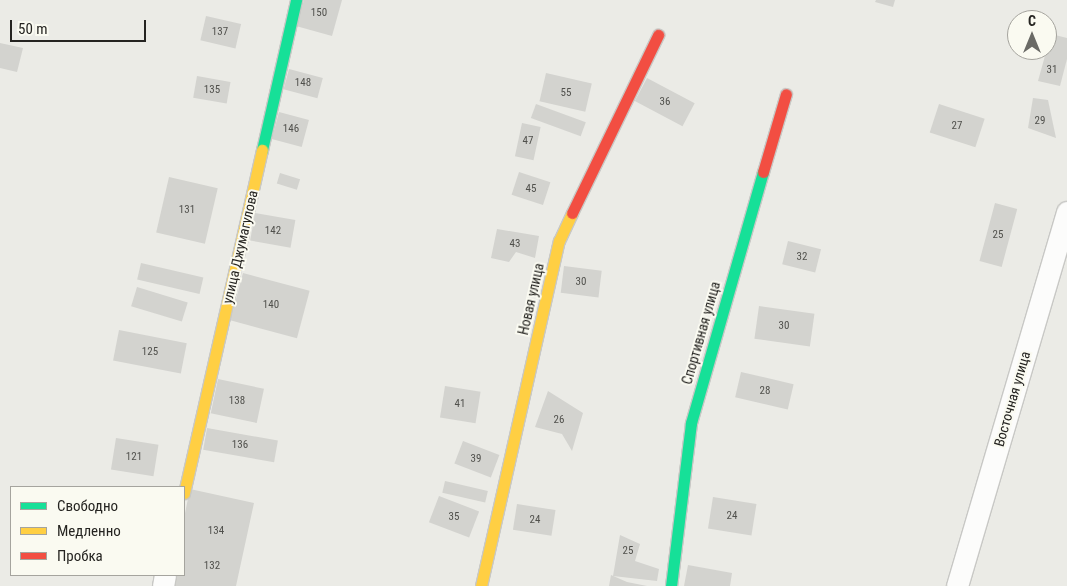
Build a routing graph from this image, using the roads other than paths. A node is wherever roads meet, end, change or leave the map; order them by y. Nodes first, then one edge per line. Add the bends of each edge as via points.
1 (296, 0) edge
2 (658, 34) dead end
3 (786, 94) dead end
4 (1067, 212) edge
5 (185, 489) edge
6 (481, 586) edge
7 (671, 586) edge
8 (958, 586) edge

1 - 5 street, улица Джумагулова
2 - 6 street, Новая улица via 559,241
3 - 7 street, Спортивная улица via 690,423
4 - 8 street, Восточная улица

